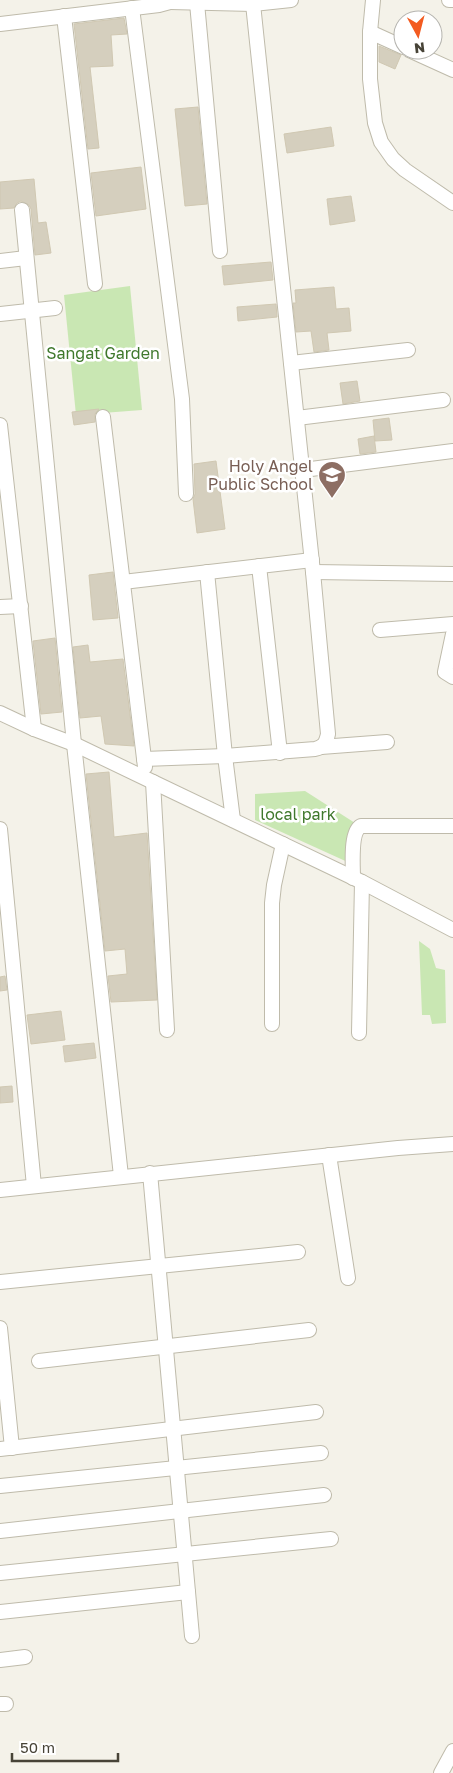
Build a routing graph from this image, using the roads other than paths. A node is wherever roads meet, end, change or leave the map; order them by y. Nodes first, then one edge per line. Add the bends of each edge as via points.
1 (291, 0) edge
2 (373, 0) edge
3 (448, 0) edge
4 (453, 0) edge
5 (170, 1) edge
6 (197, 3) junction
7 (253, 4) junction
8 (132, 8) junction
9 (64, 16) junction
10 (0, 24) edge
11 (370, 32) junction
12 (393, 42) edge
13 (431, 60) edge
14 (453, 70) edge
15 (453, 203) edge
16 (22, 210) dead end
17 (220, 251) dead end
18 (26, 258) junction
19 (0, 261) edge
20 (94, 284) dead end
21 (55, 308) dead end
22 (31, 311) junction
23 (0, 314) edge
24 (408, 350) dead end
25 (291, 363) junction
26 (443, 400) dead end
27 (103, 417) dead end
28 (297, 418) junction
29 (0, 425) edge
30 (453, 451) edge
31 (303, 470) junction
32 (186, 494) dead end
33 (259, 566) junction
34 (313, 566) junction
35 (207, 572) junction
36 (453, 574) edge
37 (122, 582) junction
38 (21, 606) junction
39 (0, 607) edge
40 (453, 624) edge
41 (380, 630) dead end
42 (453, 634) edge
43 (453, 676) edge
44 (0, 713) edge
45 (34, 730) junction
46 (386, 742) dead end
47 (74, 744) junction
48 (321, 748) junction
49 (280, 753) junction
50 (225, 756) junction
51 (144, 759) junction
52 (150, 780) junction
53 (233, 820) junction
54 (453, 826) edge
55 (0, 830) edge
56 (283, 844) junction
57 (358, 880) junction
58 (453, 930) edge
59 (272, 1024) dead end
60 (166, 1030) dead end
61 (360, 1033) dead end
62 (453, 1144) edge
63 (329, 1155) junction
64 (150, 1173) junction
65 (121, 1176) junction
66 (34, 1186) junction
67 (0, 1190) edge
68 (298, 1252) dead end
69 (158, 1266) junction
70 (348, 1278) dead end
71 (0, 1282) edge
72 (0, 1328) edge
73 (309, 1330) dead end
74 (166, 1346) junction
75 (38, 1361) dead end
76 (316, 1412) dead end
77 (173, 1429) junction
78 (6, 1449) edge
79 (321, 1453) dead end
80 (177, 1468) junction
81 (0, 1486) edge
82 (324, 1495) dead end
83 (181, 1511) junction
84 (0, 1531) edge
85 (331, 1539) dead end
86 (184, 1554) junction
87 (0, 1573) edge
88 (188, 1592) junction
89 (0, 1612) edge
90 (192, 1636) dead end
91 (25, 1657) dead end
92 (0, 1660) edge
93 (453, 1751) edge
94 (441, 1773) edge

1 - 7 street
2 - 11 street
3 - 4 street
5 - 6 street
5 - 8 street
6 - 7 street
6 - 17 street
7 - 25 street
8 - 9 street
8 - 32 street via 182,399
9 - 10 street
9 - 20 street
11 - 12 street
11 - 15 street via 370,79 380,142 405,170
13 - 14 street
16 - 18 street
18 - 19 street
18 - 22 street
21 - 22 street
22 - 23 street
22 - 47 street
24 - 25 street
25 - 28 street
26 - 28 street
27 - 37 street
28 - 31 street
29 - 38 street
30 - 31 street
31 - 34 street
33 - 34 street
33 - 35 street
33 - 49 street
34 - 36 street
34 - 48 street via 328,734
35 - 37 street
35 - 50 street
37 - 51 street
38 - 39 street
38 - 45 street
40 - 41 street
42 - 43 street via 446,672
44 - 45 street
45 - 47 street
46 - 48 street
47 - 52 street
47 - 65 street
48 - 49 street
49 - 50 street
50 - 51 street
50 - 53 street
51 - 52 street
52 - 53 street
52 - 60 street
53 - 56 street
54 - 57 street via 361,826 354,837
55 - 66 street
56 - 57 street
56 - 59 street via 272,903
57 - 58 street
57 - 61 street
62 - 63 street
63 - 64 street
63 - 70 street
64 - 65 street
64 - 69 street
65 - 66 street
66 - 67 street
68 - 69 street
69 - 71 street
69 - 74 street
72 - 78 street
73 - 74 street
74 - 75 street
74 - 77 street
76 - 77 street
77 - 78 street
77 - 80 street
79 - 80 street
80 - 81 street
80 - 83 street
82 - 83 street
83 - 84 street
83 - 86 street
85 - 86 street
86 - 87 street
86 - 88 street
88 - 89 street
88 - 90 street
91 - 92 street
93 - 94 street

